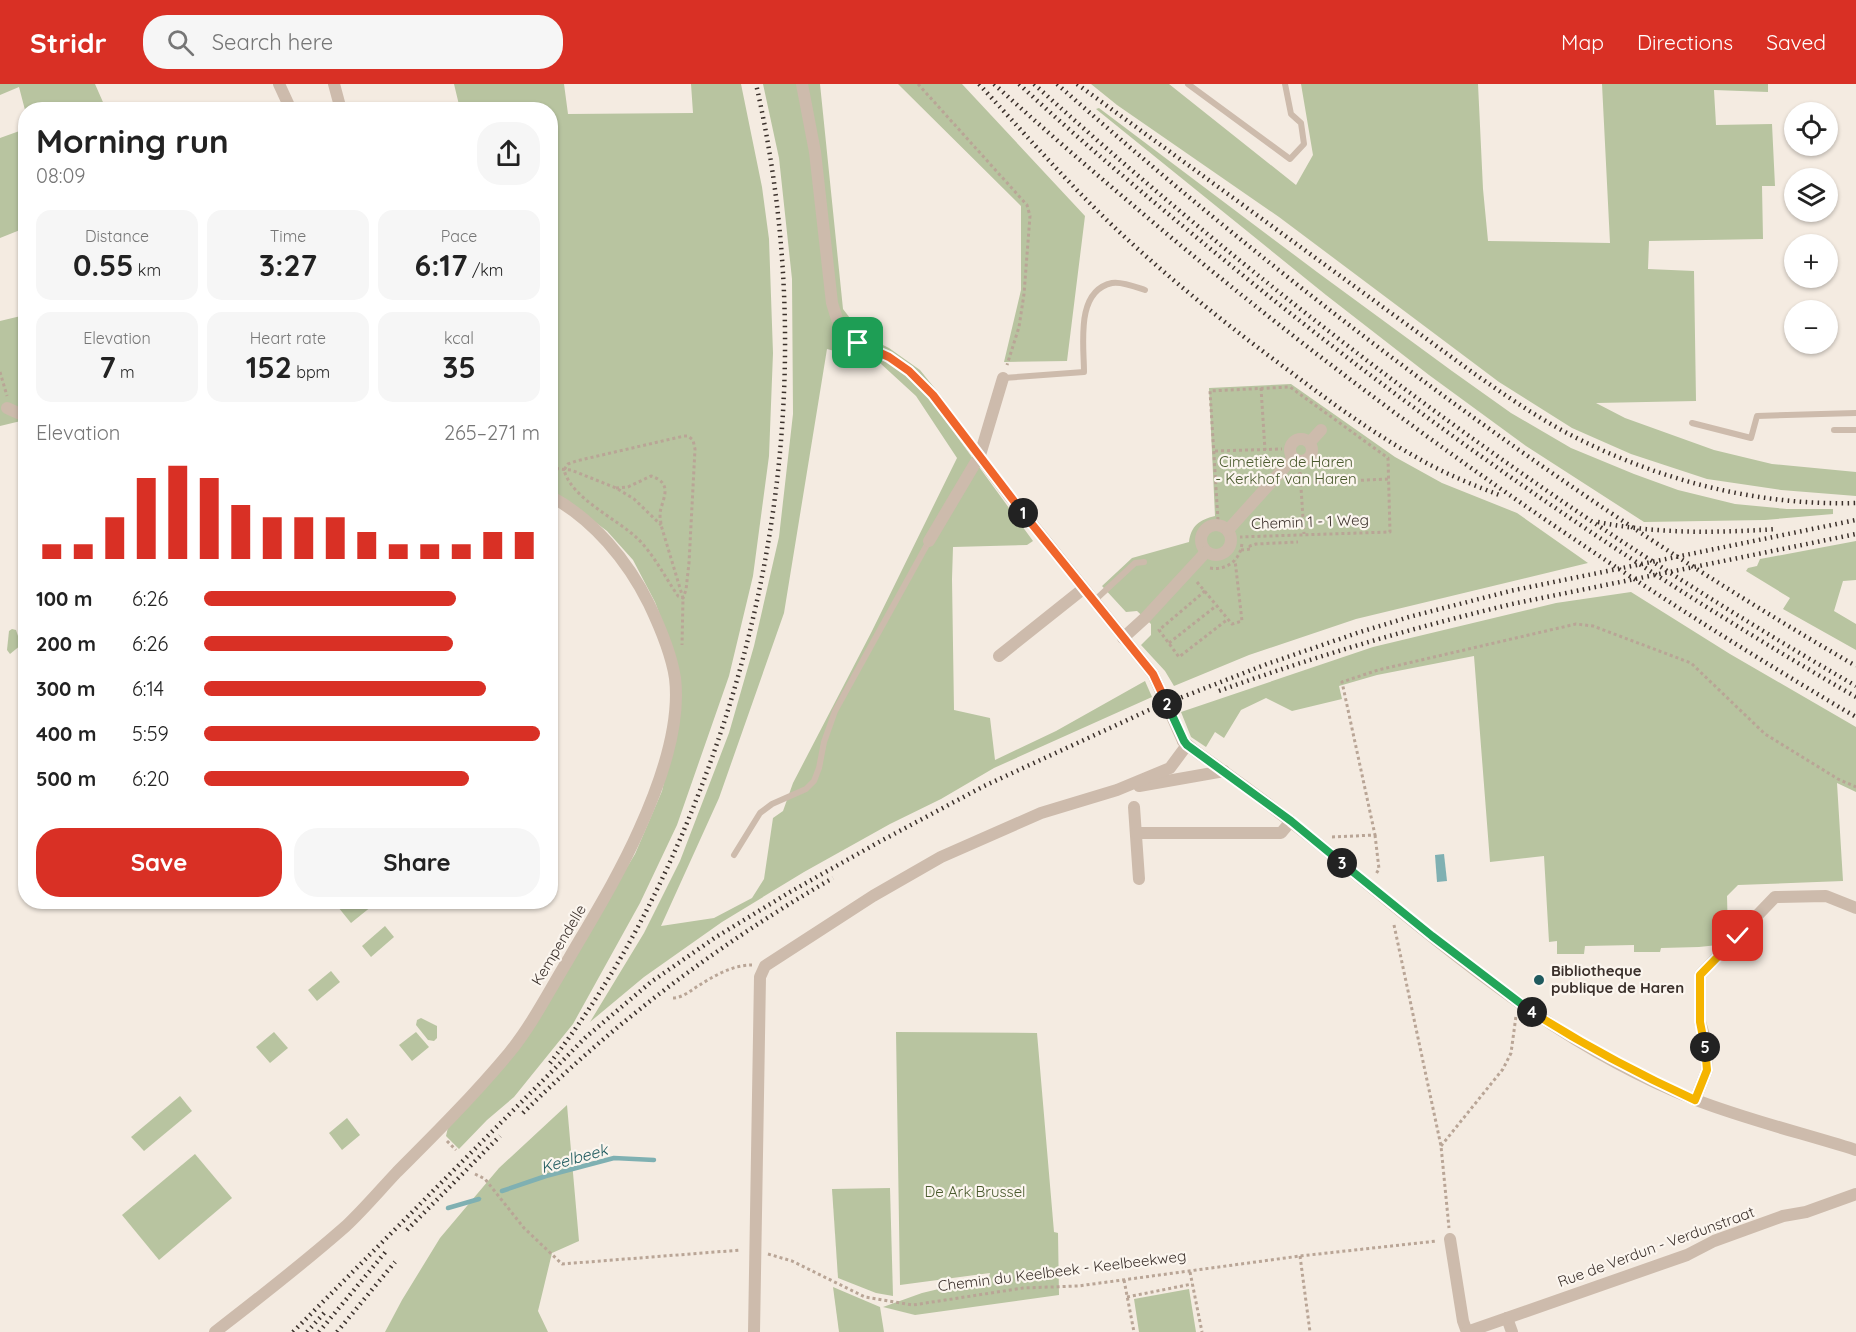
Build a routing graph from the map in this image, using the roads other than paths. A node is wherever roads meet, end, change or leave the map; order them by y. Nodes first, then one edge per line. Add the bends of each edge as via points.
1 (279, 84) edge
2 (334, 84) edge
3 (802, 84) edge
4 (1188, 84) edge
5 (1285, 84) edge
6 (287, 102) edge
7 (338, 102) edge
8 (1145, 290) dead end
9 (1003, 378) joint
10 (10, 410) road end
11 (18, 413) edge
12 (1856, 413) edge
13 (1692, 423) dead end
14 (1321, 430) dead end
15 (1834, 430) dead end
16 (1856, 430) edge
17 (1310, 442) junction
18 (980, 455) junction
19 (1294, 456) junction
20 (558, 501) edge
21 (1230, 533) junction
22 (929, 541) joint
23 (1206, 552) junction
24 (1144, 562) dead end
25 (1083, 589) junction
26 (1094, 602) junction
27 (1123, 638) junction
28 (999, 656) dead end
29 (1185, 743) junction
30 (1224, 771) junction
31 (1117, 790) junction
32 (1134, 807) dead end
33 (1291, 821) junction
34 (1136, 833) junction
35 (734, 855) dead end
36 (1139, 879) dead end
37 (1856, 908) edge
38 (1695, 1100) junction
39 (1856, 1150) edge
40 (1856, 1194) edge
41 (1450, 1239) road end
42 (1507, 1318) junction
43 (215, 1332) edge
44 (754, 1332) edge
45 (1467, 1332) edge
46 (1512, 1332) edge

1 - 6 street
2 - 7 street
3 - 18 street via 837,319 858,343 909,371
4 - 5 lane via 1290,159 1304,144 1301,123 1291,114
8 - 9 lane via 1113,283 1089,300 1084,316 1084,372
9 - 18 street
10 - 11 street
12 - 13 lane via 1757,416 1751,438
14 - 17 street
15 - 16 lane
17 - 19 street via 1298,439 1292,443
17 - 19 street via 1313,449 1306,460
18 - 22 street
18 - 25 street
19 - 21 street
20 - 43 street, Kempendelle via 603,537 637,581 672,662 672,734 653,798 625,861 534,1016 442,1136 346,1225
21 - 23 street via 1227,552 1213,556
21 - 23 street via 1210,526 1203,531 1201,546
22 - 35 lane via 835,711 814,781 760,813
23 - 27 street
24 - 26 lane via 1134,563
25 - 26 street
25 - 28 street
26 - 27 street
27 - 29 street, bridge via 1153,674
29 - 30 street
29 - 31 street via 1170,768
30 - 31 street
30 - 33 street
31 - 44 street via 1041,813 941,856 765,966 760,977
32 - 34 street
33 - 34 street via 1281,833
33 - 38 street via 1522,1005 1579,1042
34 - 36 street
37 - 38 street via 1826,896 1775,897 1700,975 1700,1022 1707,1070
38 - 39 street
40 - 42 street, Rue de Verdun - Verdunstraat via 1773,1220 1687,1255
41 - 45 street
42 - 45 street, Rue de Verdun - Verdunstraat
42 - 46 street

